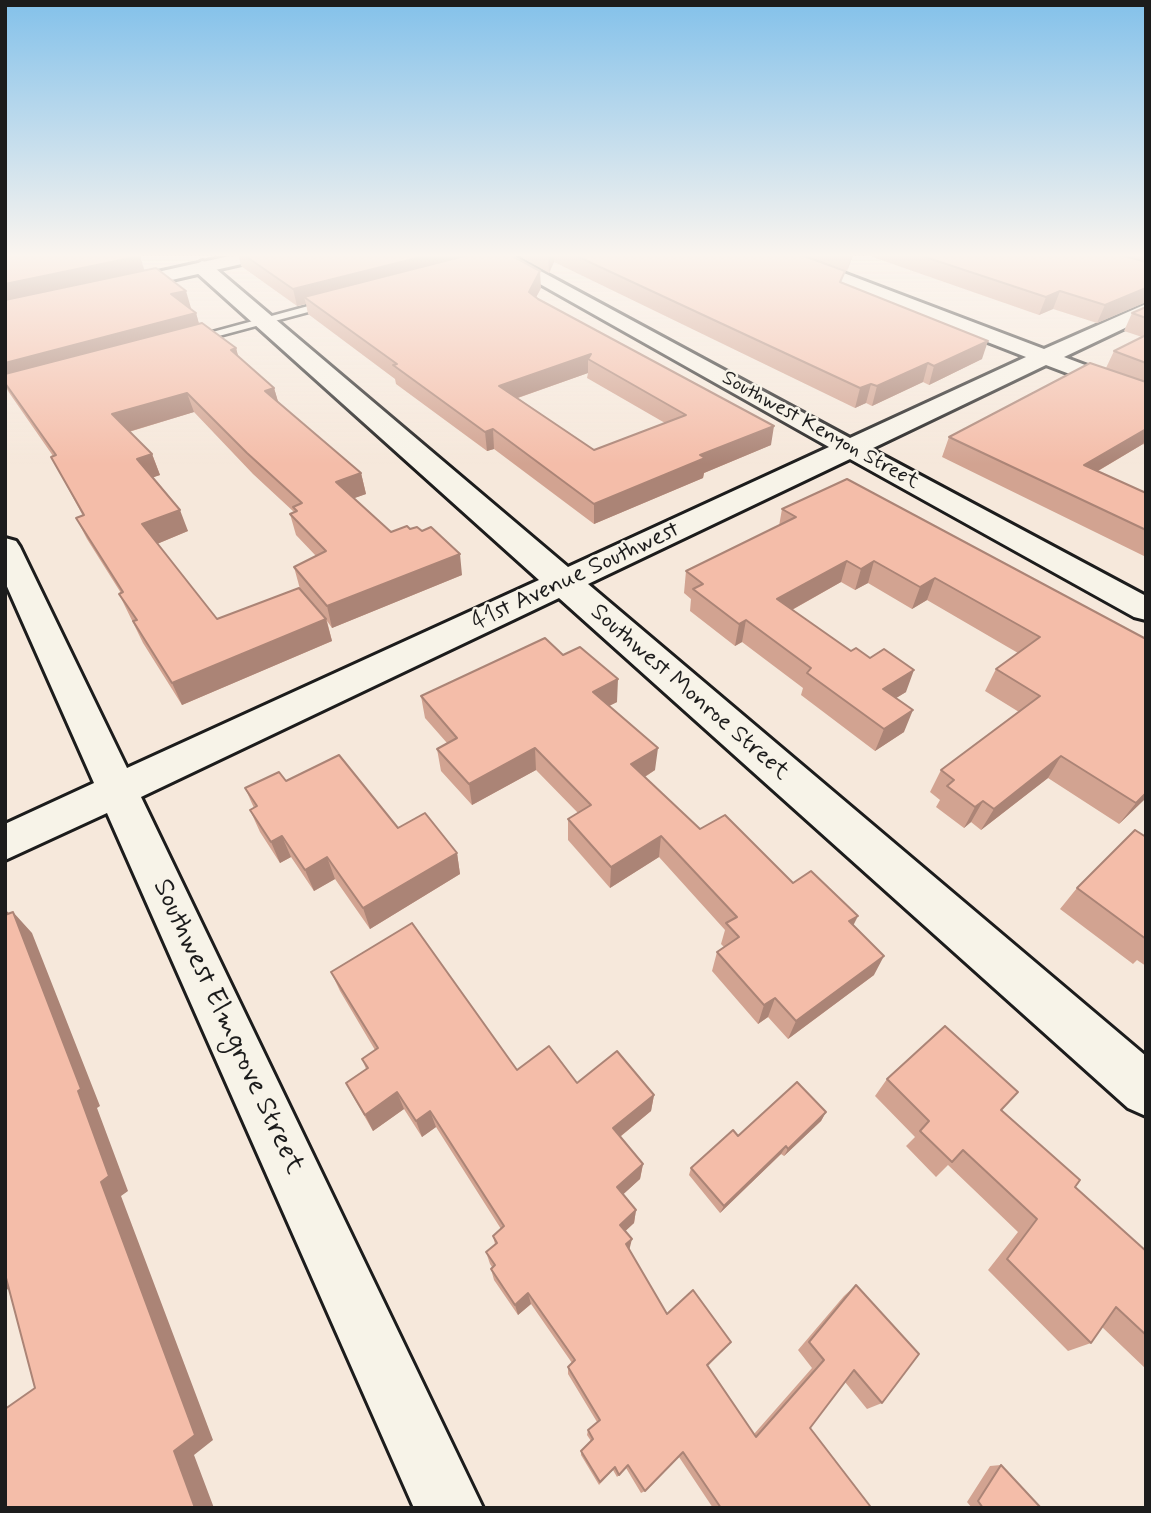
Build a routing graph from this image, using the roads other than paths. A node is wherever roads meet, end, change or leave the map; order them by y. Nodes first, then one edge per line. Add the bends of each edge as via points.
1 (249, 324) edge
2 (267, 324) edge
3 (630, 324) edge
4 (961, 324) edge
5 (1117, 324) edge
6 (180, 342) edge
7 (1047, 356) junction
8 (1146, 396) edge
9 (849, 447) junction
10 (5, 547) edge
11 (563, 583) junction
12 (1146, 610) edge
13 (117, 790) junction
14 (5, 843) edge
15 (1146, 1090) edge
16 (449, 1508) edge

1 - 6 lane
2 - 11 street, Southwest Monroe Street
3 - 9 street, Southwest Kenyon Street
4 - 7 street
5 - 7 street, 41st Avenue Southwest
7 - 8 street
7 - 9 street, 41st Avenue Southwest
9 - 11 street, 41st Avenue Southwest
9 - 12 street, Southwest Kenyon Street
10 - 13 street, Southwest Elmgrove Street
11 - 13 street, 41st Avenue Southwest
11 - 15 street, Southwest Monroe Street
13 - 14 street, 41st Avenue Southwest
13 - 16 street, Southwest Elmgrove Street

